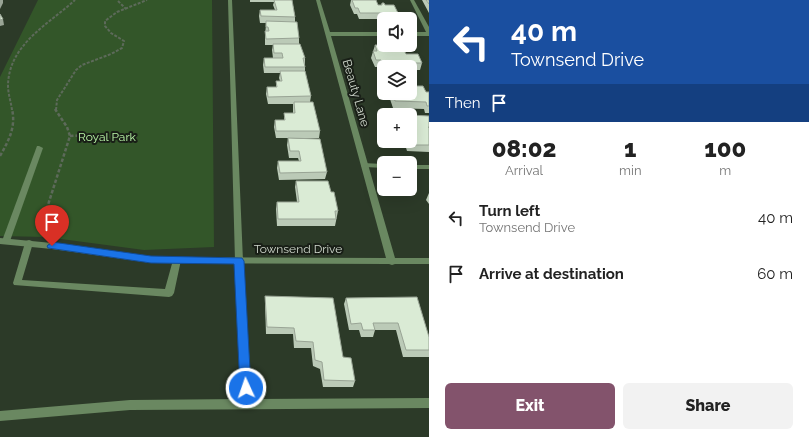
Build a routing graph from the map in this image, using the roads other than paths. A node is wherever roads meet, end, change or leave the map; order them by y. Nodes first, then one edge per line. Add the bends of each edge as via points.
1 (230, 0) edge
2 (318, 0) edge
3 (412, 0) edge
4 (429, 33) edge
5 (328, 34) junction
6 (377, 34) edge
7 (417, 34) edge
8 (39, 148) dead end
9 (365, 165) junction
10 (377, 166) edge
11 (417, 167) edge
12 (429, 167) edge
13 (3, 241) edge
14 (28, 243) junction
15 (177, 260) junction
16 (239, 261) junction
17 (429, 261) edge
18 (392, 262) junction
19 (429, 403) edge
20 (246, 404) junction
21 (0, 416) edge

1 - 16 street
2 - 5 street, Beauty Lane
3 - 4 street
4 - 7 street
5 - 6 street
5 - 9 street, Beauty Lane
8 - 13 street via 11,228
9 - 10 street
9 - 18 street, Beauty Lane
11 - 12 street
13 - 14 street, Townsend Drive
14 - 15 street, Townsend Drive via 151,260
14 - 15 street via 17,282 169,293
15 - 16 street, Townsend Drive
16 - 18 street, Townsend Drive
16 - 20 street
17 - 18 street, Townsend Drive
19 - 20 street
20 - 21 street via 130,405

